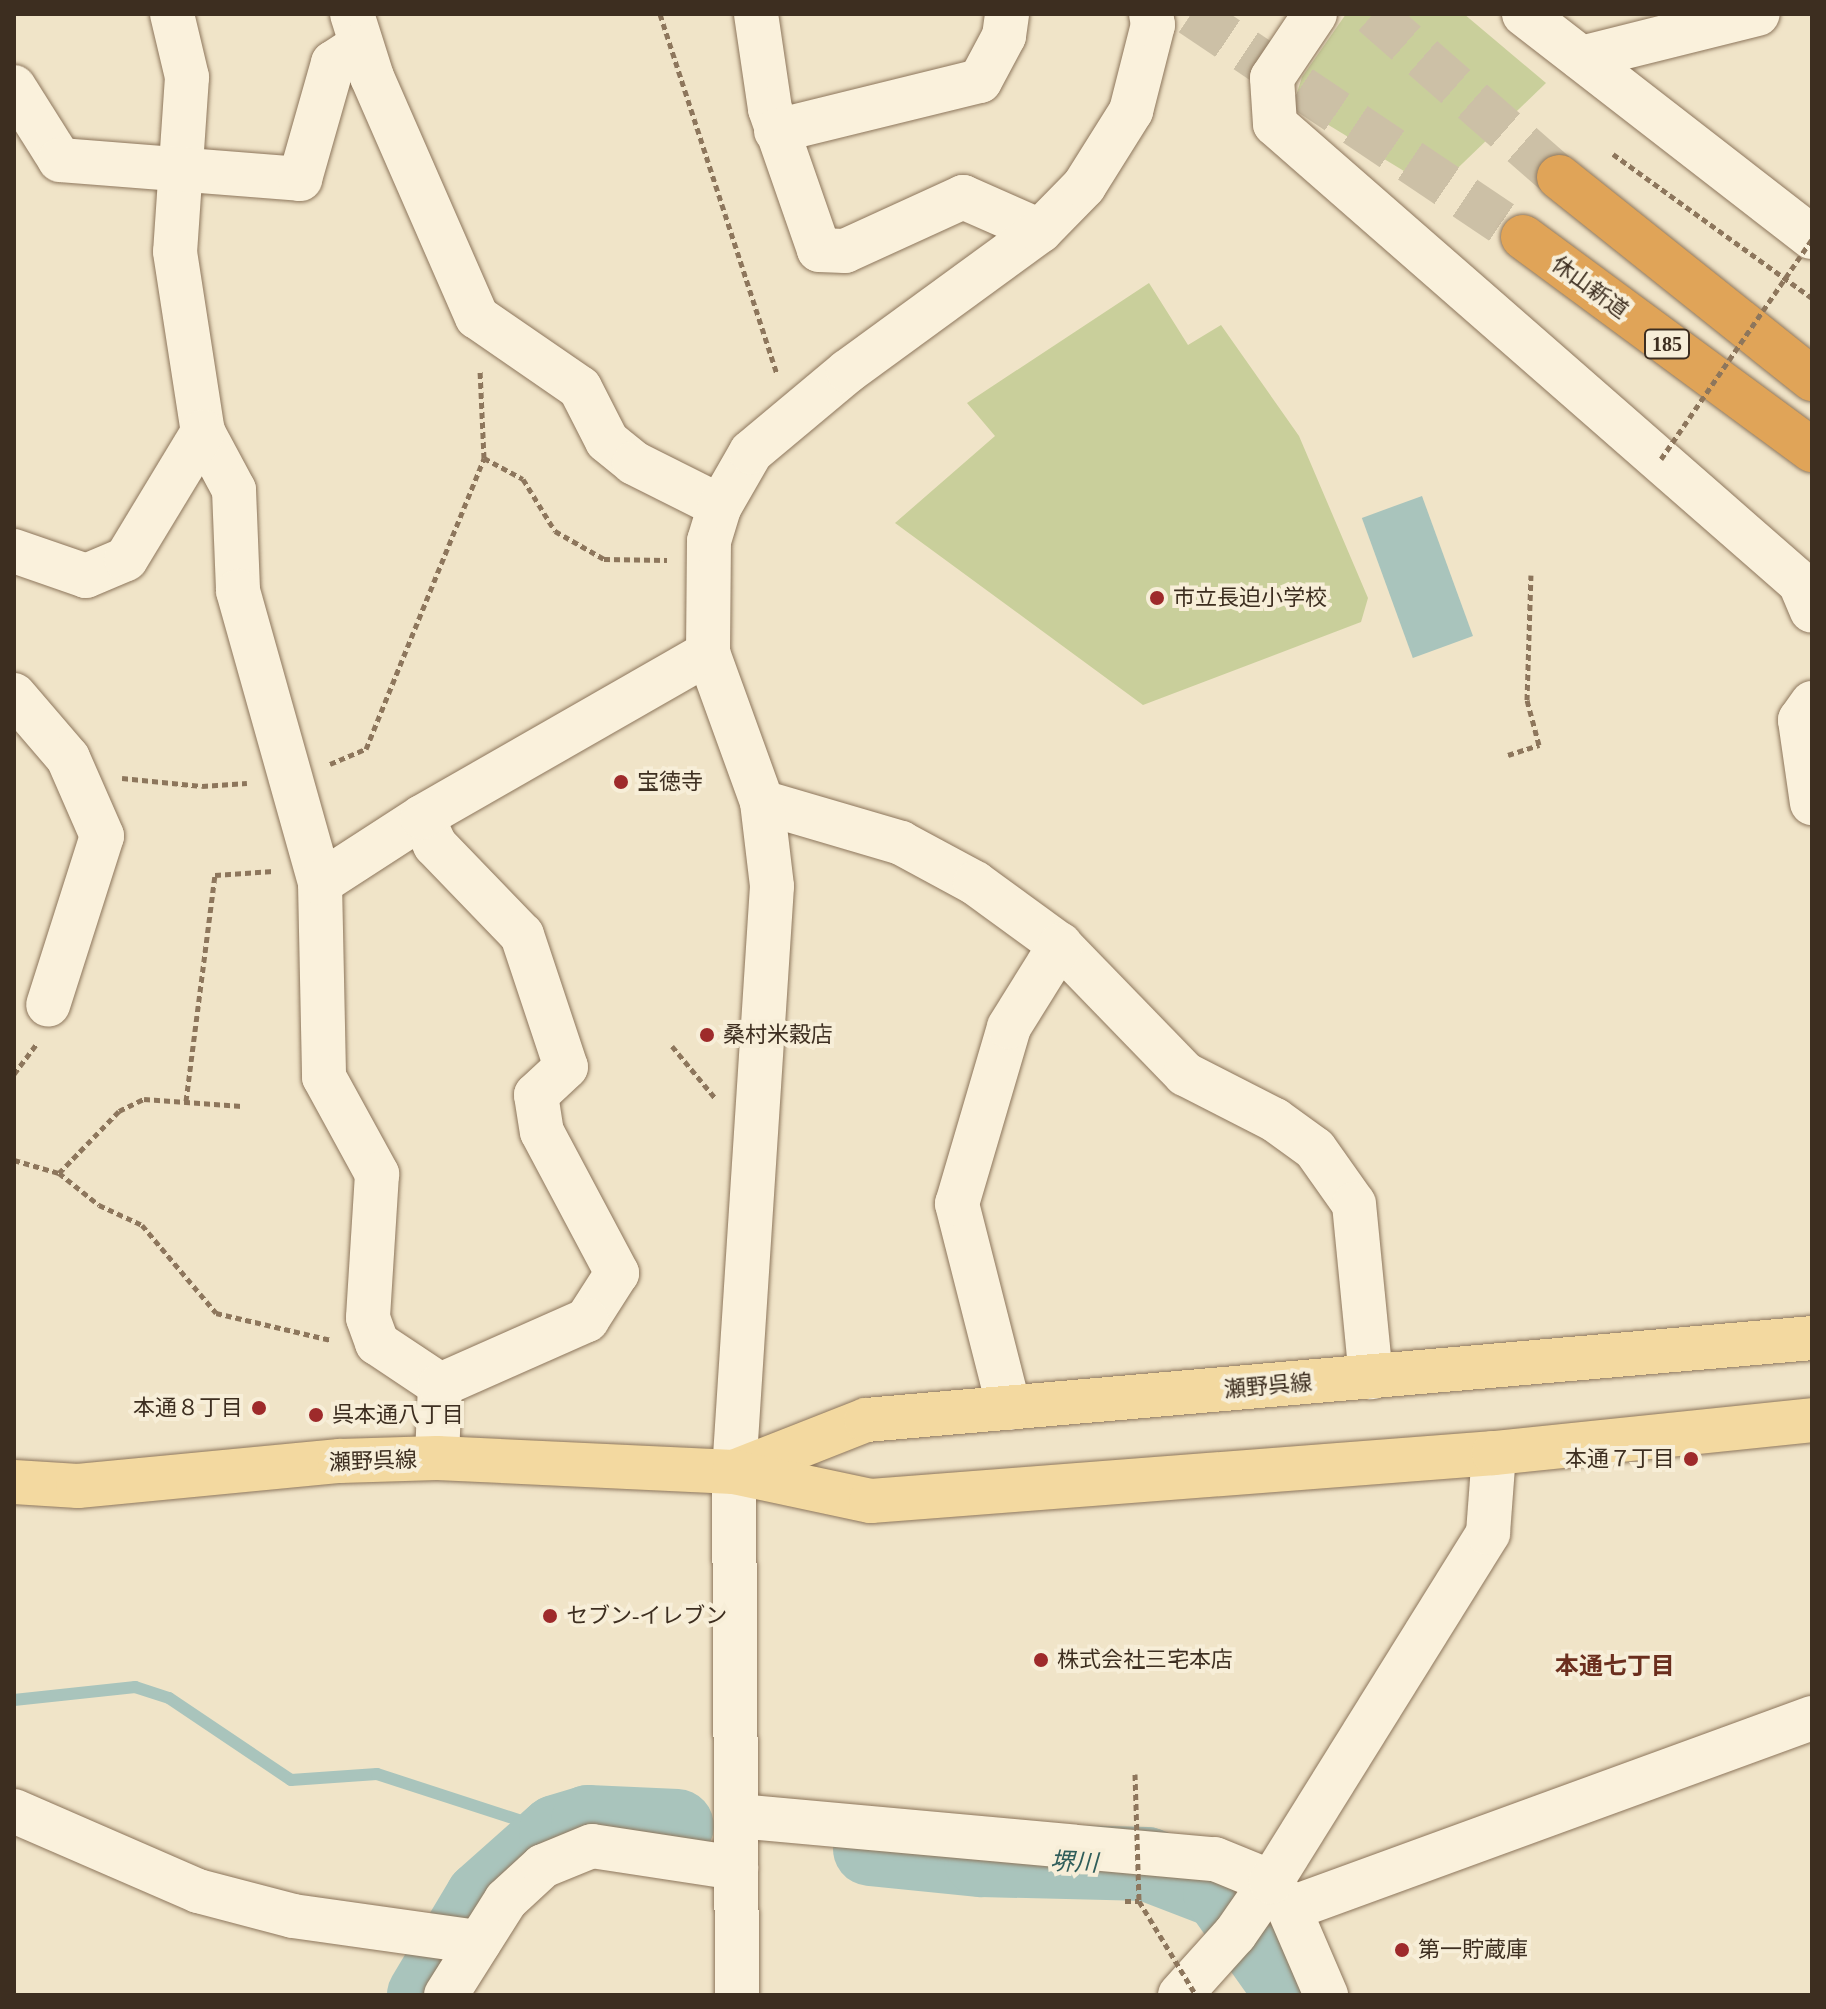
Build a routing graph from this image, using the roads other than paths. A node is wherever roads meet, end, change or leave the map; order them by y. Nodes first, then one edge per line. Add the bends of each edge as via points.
1 (172, 14) edge
2 (756, 14) edge
3 (1007, 14) edge
4 (1151, 14) edge
5 (1315, 14) edge
6 (1524, 14) edge
7 (1758, 14) edge
8 (357, 29) edge
9 (1581, 58) junction
10 (14, 87) edge
11 (776, 131) junction
12 (177, 172) junction
13 (1559, 177) tunnel mouth
14 (1040, 231) junction
15 (1523, 237) tunnel mouth
16 (1812, 238) edge
17 (1812, 379) edge
18 (203, 432) junction
19 (1812, 450) edge
20 (720, 506) junction
21 (14, 551) edge
22 (1812, 611) edge
23 (708, 653) junction
24 (14, 695) edge
25 (1812, 703) edge
26 (762, 802) junction
27 (1812, 803) edge
28 (422, 817) junction
29 (318, 876) junction
30 (1060, 945) junction
31 (48, 1005) dead end
32 (1812, 1338) edge
33 (1371, 1377) junction
34 (440, 1385) junction
35 (1009, 1408) junction
36 (1812, 1420) edge
37 (1494, 1453) junction
38 (437, 1458) junction
39 (734, 1472) junction
40 (14, 1482) edge
41 (1812, 1718) edge
42 (14, 1811) edge
43 (738, 1816) junction
44 (736, 1868) junction
45 (1262, 1908) junction
46 (465, 1940) junction
47 (446, 1995) edge
48 (737, 1995) edge
49 (1180, 1995) edge
50 (1326, 1995) edge

1 - 12 street via 187,77
2 - 11 street
3 - 11 street via 1004,36 980,81
4 - 14 street via 1153,25 1131,111 1084,186
5 - 22 street via 1272,78 1275,124 1800,583
6 - 9 street
7 - 9 street
8 - 12 street via 333,63 300,179
8 - 20 street via 477,317 580,388 607,441 634,463
9 - 16 street
10 - 12 street via 60,160
11 - 14 street via 819,250 845,251 963,197
12 - 18 street via 175,252
13 - 17 highway
14 - 20 street via 848,371 751,452
15 - 19 highway, 休山新道 / 185
18 - 21 street via 126,559 86,576
18 - 29 street via 234,490 238,591
20 - 23 street via 708,560
23 - 26 street
23 - 28 street
24 - 31 street via 68,758 102,836
25 - 27 street via 1800,720
26 - 30 street via 901,843 975,883
26 - 39 street via 772,886
28 - 29 street
28 - 34 street via 435,845 522,935 566,1067 536,1095 542,1132 617,1273 587,1320
29 - 34 street via 324,1077 377,1174 368,1318 377,1343
30 - 33 street via 1185,1074 1275,1120 1315,1149 1331,1171 1354,1204
30 - 35 street via 1009,1027 957,1204
32 - 33 main road, 瀬野呉線
33 - 35 main road, 瀬野呉線
34 - 38 street
35 - 39 main road, 瀬野呉線 via 866,1420
36 - 37 main road, 瀬野呉線
37 - 39 main road, 瀬野呉線 via 871,1501
37 - 45 street via 1488,1533
38 - 39 main road, 瀬野呉線
38 - 40 main road, 瀬野呉線 via 340,1461 78,1486
39 - 43 street
41 - 45 street
42 - 46 street via 198,1891 293,1916
43 - 44 street
43 - 45 street via 1215,1859
44 - 46 street via 592,1846 543,1866
44 - 48 street
45 - 49 street
45 - 50 street
46 - 47 street

